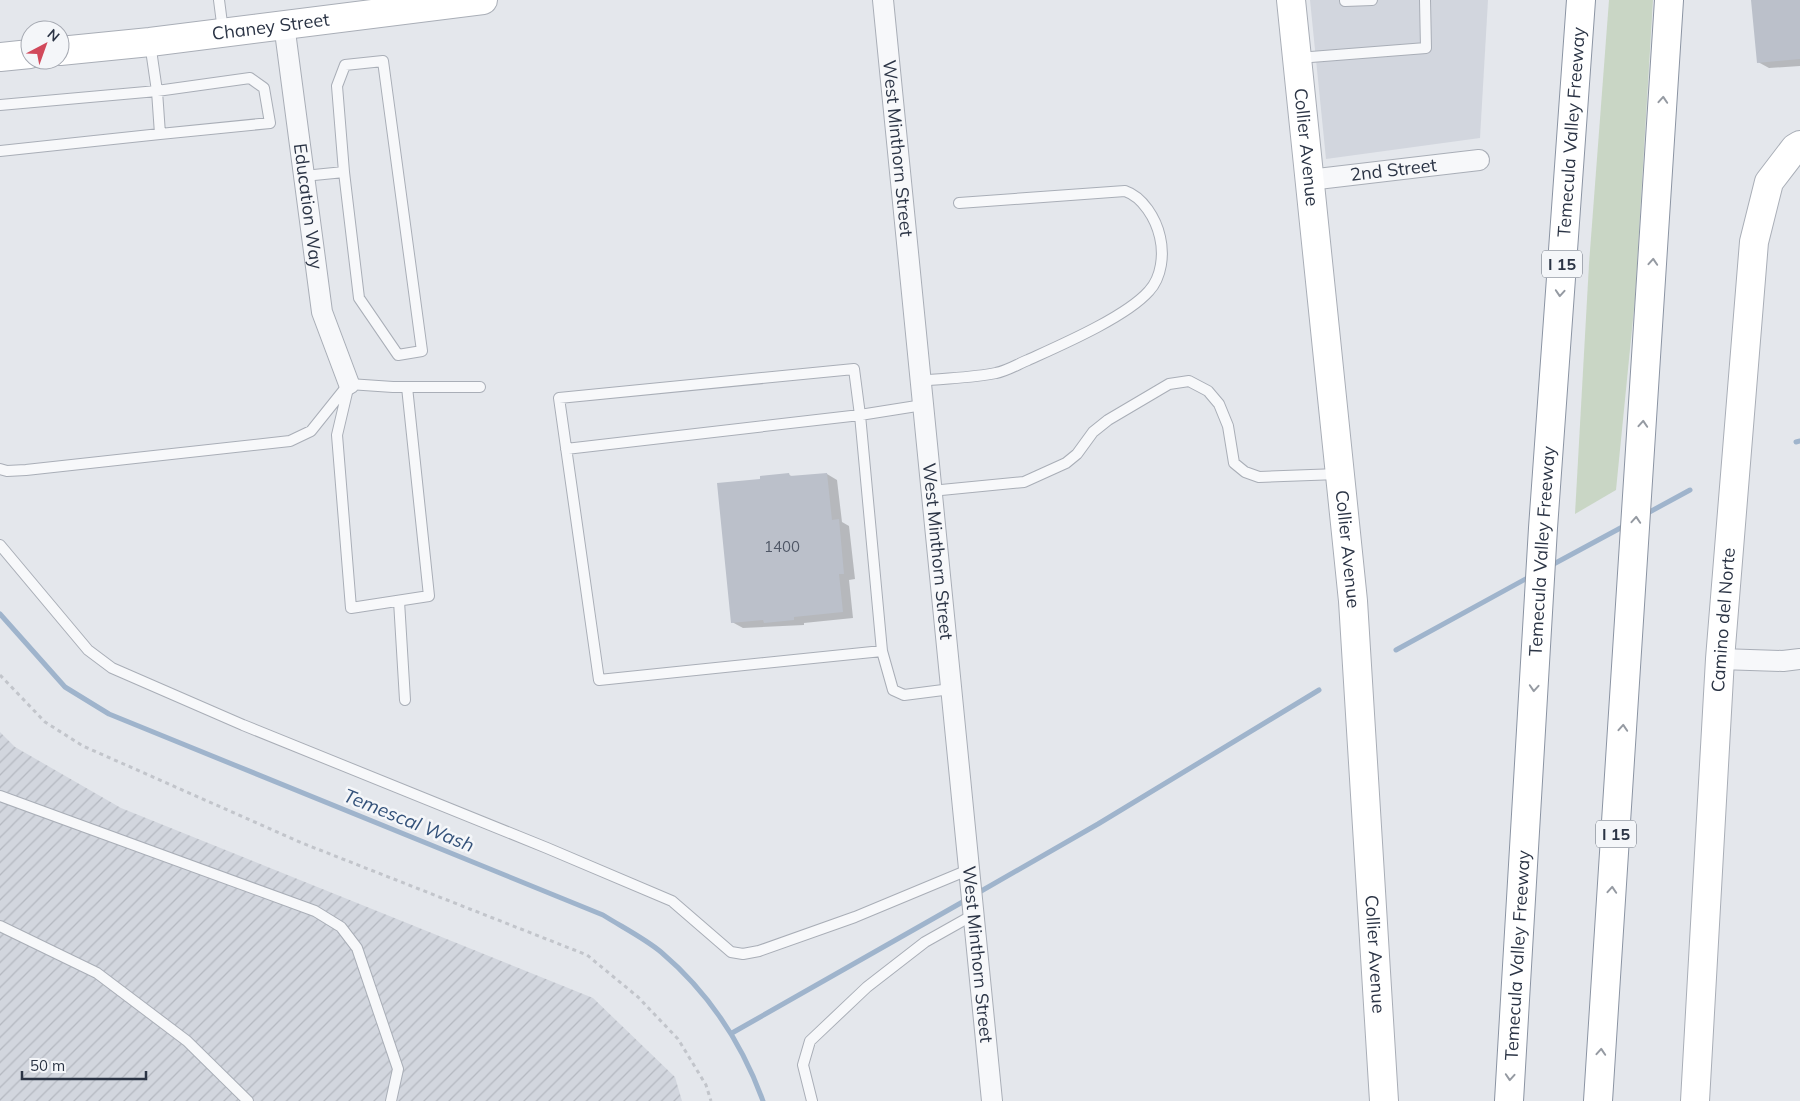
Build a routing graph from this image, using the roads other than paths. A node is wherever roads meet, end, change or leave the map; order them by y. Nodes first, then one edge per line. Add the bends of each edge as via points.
1 (219, 0) edge
2 (884, 0) edge
3 (1291, 0) edge
4 (1372, 0) edge
5 (1425, 0) edge
6 (1581, 0) edge
7 (1669, 0) edge
8 (465, 1) edge
9 (1345, 2) dead end
10 (284, 24) junction
11 (223, 32) junction
12 (150, 42) junction
13 (70, 50) edge
14 (20, 55) edge
15 (0, 57) edge
16 (1297, 58) junction
17 (157, 91) junction
18 (0, 106) edge
19 (160, 134) junction
20 (1797, 146) edge
21 (0, 151) edge
22 (1479, 160) dead end
23 (344, 172) junction
24 (304, 176) junction
25 (1309, 180) junction
26 (959, 203) dead end
27 (920, 381) junction
28 (349, 384) junction
29 (407, 387) junction
30 (480, 387) dead end
31 (923, 405) junction
32 (860, 415) junction
33 (566, 448) junction
34 (0, 469) edge
35 (1340, 474) junction
36 (931, 491) junction
37 (0, 546) edge
38 (399, 601) junction
39 (882, 650) junction
40 (1720, 659) junction
41 (1800, 660) edge
42 (951, 689) junction
43 (406, 700) dead end
44 (0, 796) edge
45 (967, 861) junction
46 (973, 915) junction
47 (0, 926) edge
48 (248, 1101) edge
49 (391, 1101) edge
50 (812, 1101) edge
51 (992, 1101) edge
52 (1384, 1101) edge
53 (1509, 1101) edge
54 (1598, 1101) edge
55 (1695, 1101) edge

1 - 11 lane
2 - 27 street, West Minthorn Street
3 - 16 main road, Collier Avenue
4 - 9 lane
5 - 16 lane via 1426,48
6 -> 53 main road, Temecula Valley Freeway / I 15 via 1543,528
54 -> 7 main road, I 15
8 - 10 main road, Chaney Street
10 - 11 main road, Chaney Street
10 - 24 street, Education Way
11 - 12 main road, Chaney Street
12 - 13 main road, Chaney Street
12 - 17 lane
14 - 15 main road
16 - 25 main road, Collier Avenue
17 - 18 lane
17 - 19 lane
17 - 19 lane via 250,78 264,88 270,123
19 - 21 lane
20 - 40 main road, Camino del Norte via 1770,182 1754,242
22 - 25 street, 2nd Street
23 - 23 lane via 359,298 398,355 422,351 383,60 344,65 336,86
23 - 24 lane
24 - 28 street, Education Way via 322,312
25 - 35 main road, Collier Avenue
26 - 27 lane via 1133,193 1158,231 1163,249 1160,271 1151,290 1136,304 1067,343 998,373
27 - 31 street, West Minthorn Street
28 - 29 lane
28 - 34 lane via 311,431 290,441 26,470
28 - 38 lane via 337,435 351,608
29 - 30 lane
29 - 38 lane via 429,596
31 - 32 lane
31 - 36 street, West Minthorn Street
32 - 33 lane
32 - 33 lane via 854,369 559,398
32 - 39 lane
33 - 39 lane via 599,680
35 - 36 lane via 1259,477 1245,472 1234,463 1228,426 1219,404 1208,392 1189,381 1169,384 1108,420 1066,463 1024,482
35 - 52 main road, Collier Avenue via 1364,746
36 - 42 street, West Minthorn Street
37 - 45 lane via 88,650 112,668 672,901 731,952 743,954 768,948 855,917
38 - 43 lane
39 - 42 lane via 893,690 904,695
40 - 41 street
40 - 55 main road, Camino del Norte
42 - 45 street, West Minthorn Street
44 - 49 lane via 315,910 341,927 357,948 398,1069
45 - 46 street, West Minthorn Street
46 - 50 lane via 924,942 867,987 810,1041 803,1065
46 - 51 street, West Minthorn Street
47 - 48 lane via 97,973 186,1041

